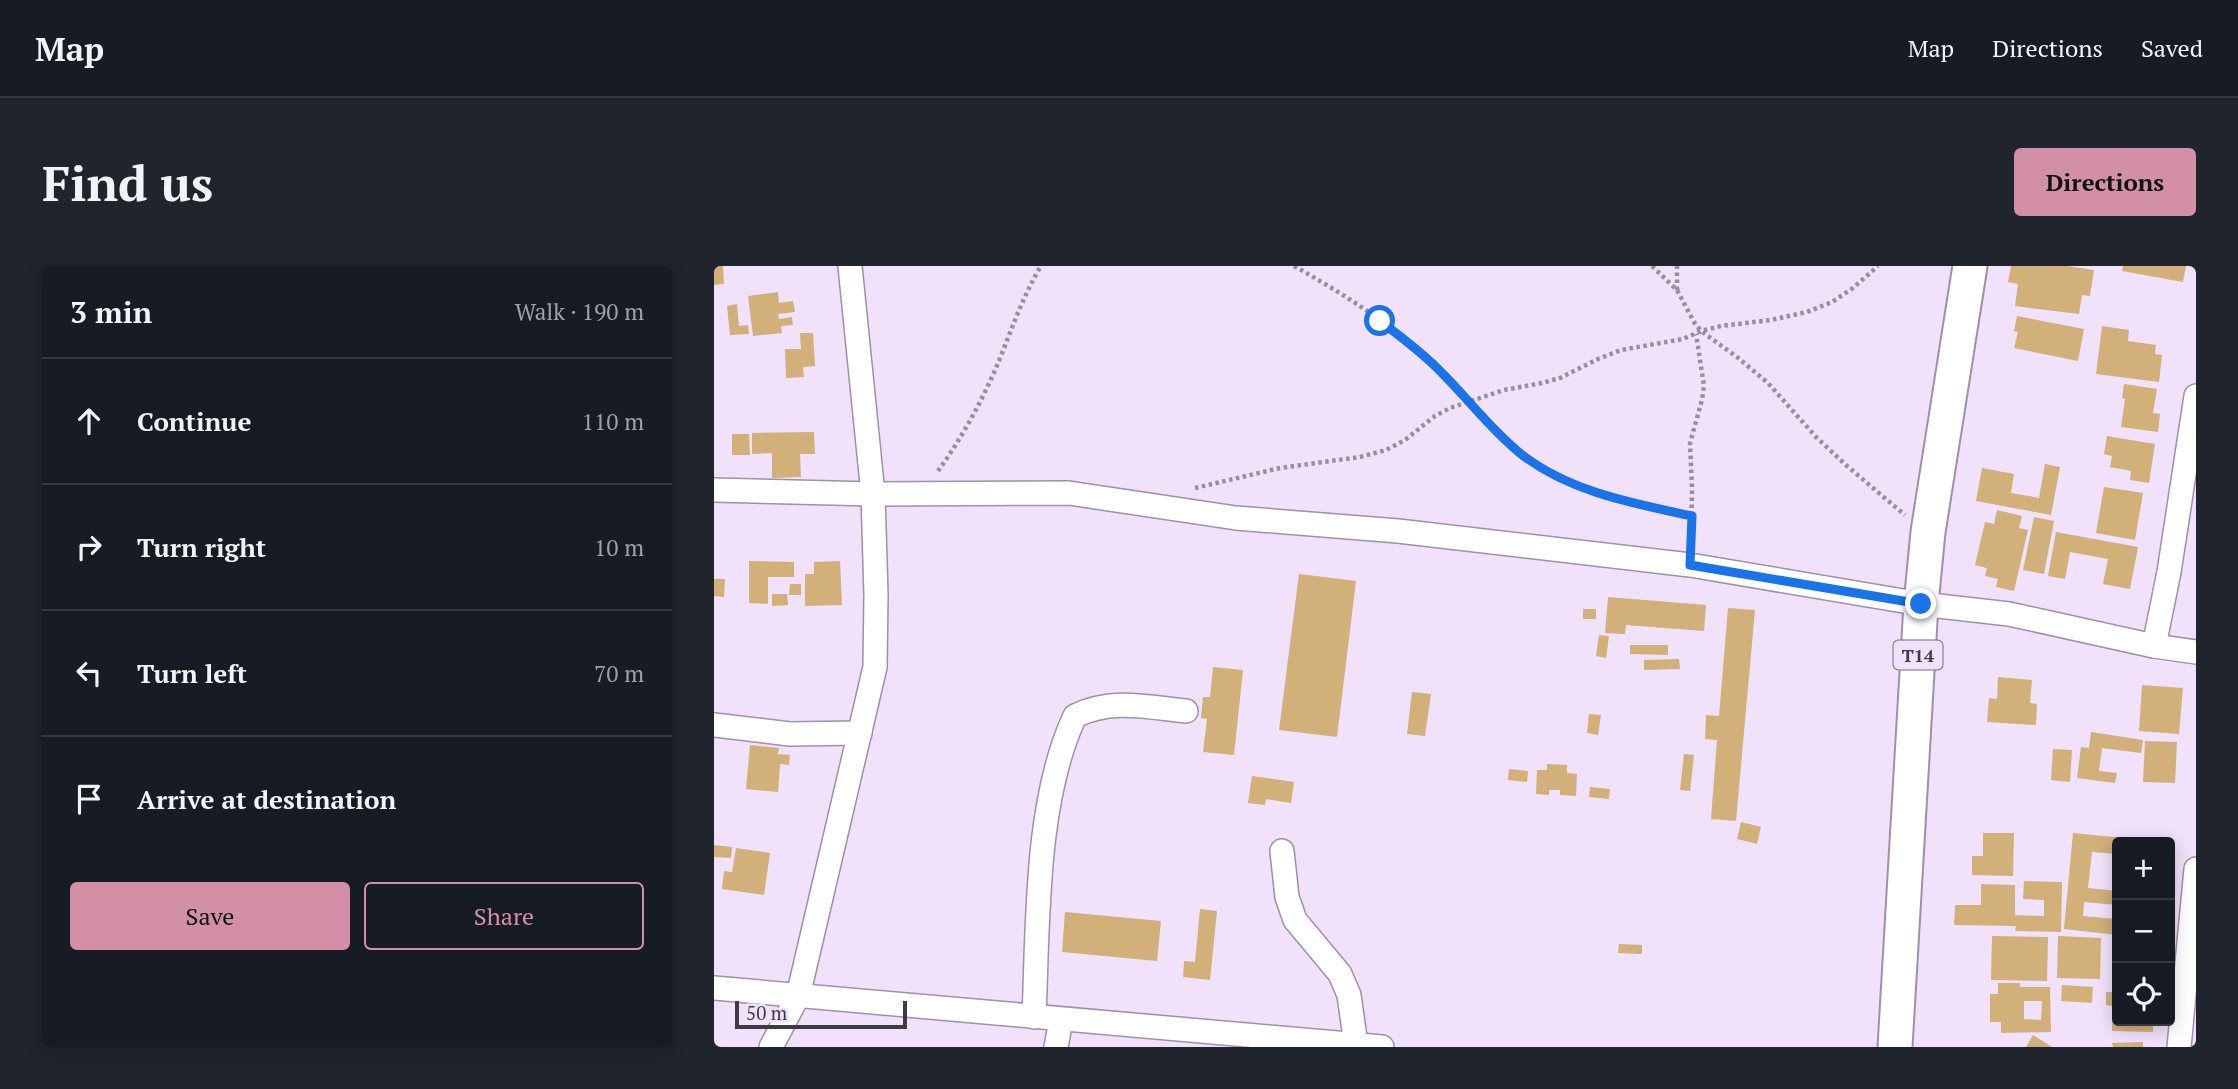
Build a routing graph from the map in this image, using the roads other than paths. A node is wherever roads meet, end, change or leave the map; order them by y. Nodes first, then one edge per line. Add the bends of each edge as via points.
1 (850, 266) edge
2 (1970, 266) edge
3 (2196, 396) edge
4 (714, 490) edge
5 (873, 494) junction
6 (1921, 604) junction
7 (2154, 646) junction
8 (2196, 652) edge
9 (1186, 711) dead end
10 (714, 725) edge
11 (860, 733) junction
12 (1282, 851) dead end
13 (2196, 869) edge
14 (714, 988) edge
15 (798, 996) junction
16 (1034, 1017) junction
17 (1060, 1020) junction
18 (1356, 1045) junction
19 (771, 1047) edge
20 (1056, 1047) edge
21 (1382, 1047) edge
22 (1895, 1047) edge
23 (2179, 1047) edge

1 - 5 street
2 - 6 highway, T14
3 - 7 street
4 - 5 street
5 - 6 street via 1069,493 1236,518 1398,531 1690,565
5 - 11 street via 875,667
6 - 7 street via 2009,614
6 - 22 highway, T14
7 - 8 street
9 - 16 street via 1112,704 1074,716 1051,788
10 - 11 street via 790,734
11 - 15 street
12 - 18 street via 1287,897 1295,920 1340,974 1349,995
13 - 23 street
14 - 15 street
15 - 16 street
15 - 19 street
16 - 17 street
17 - 18 street
17 - 20 street
18 - 21 street

